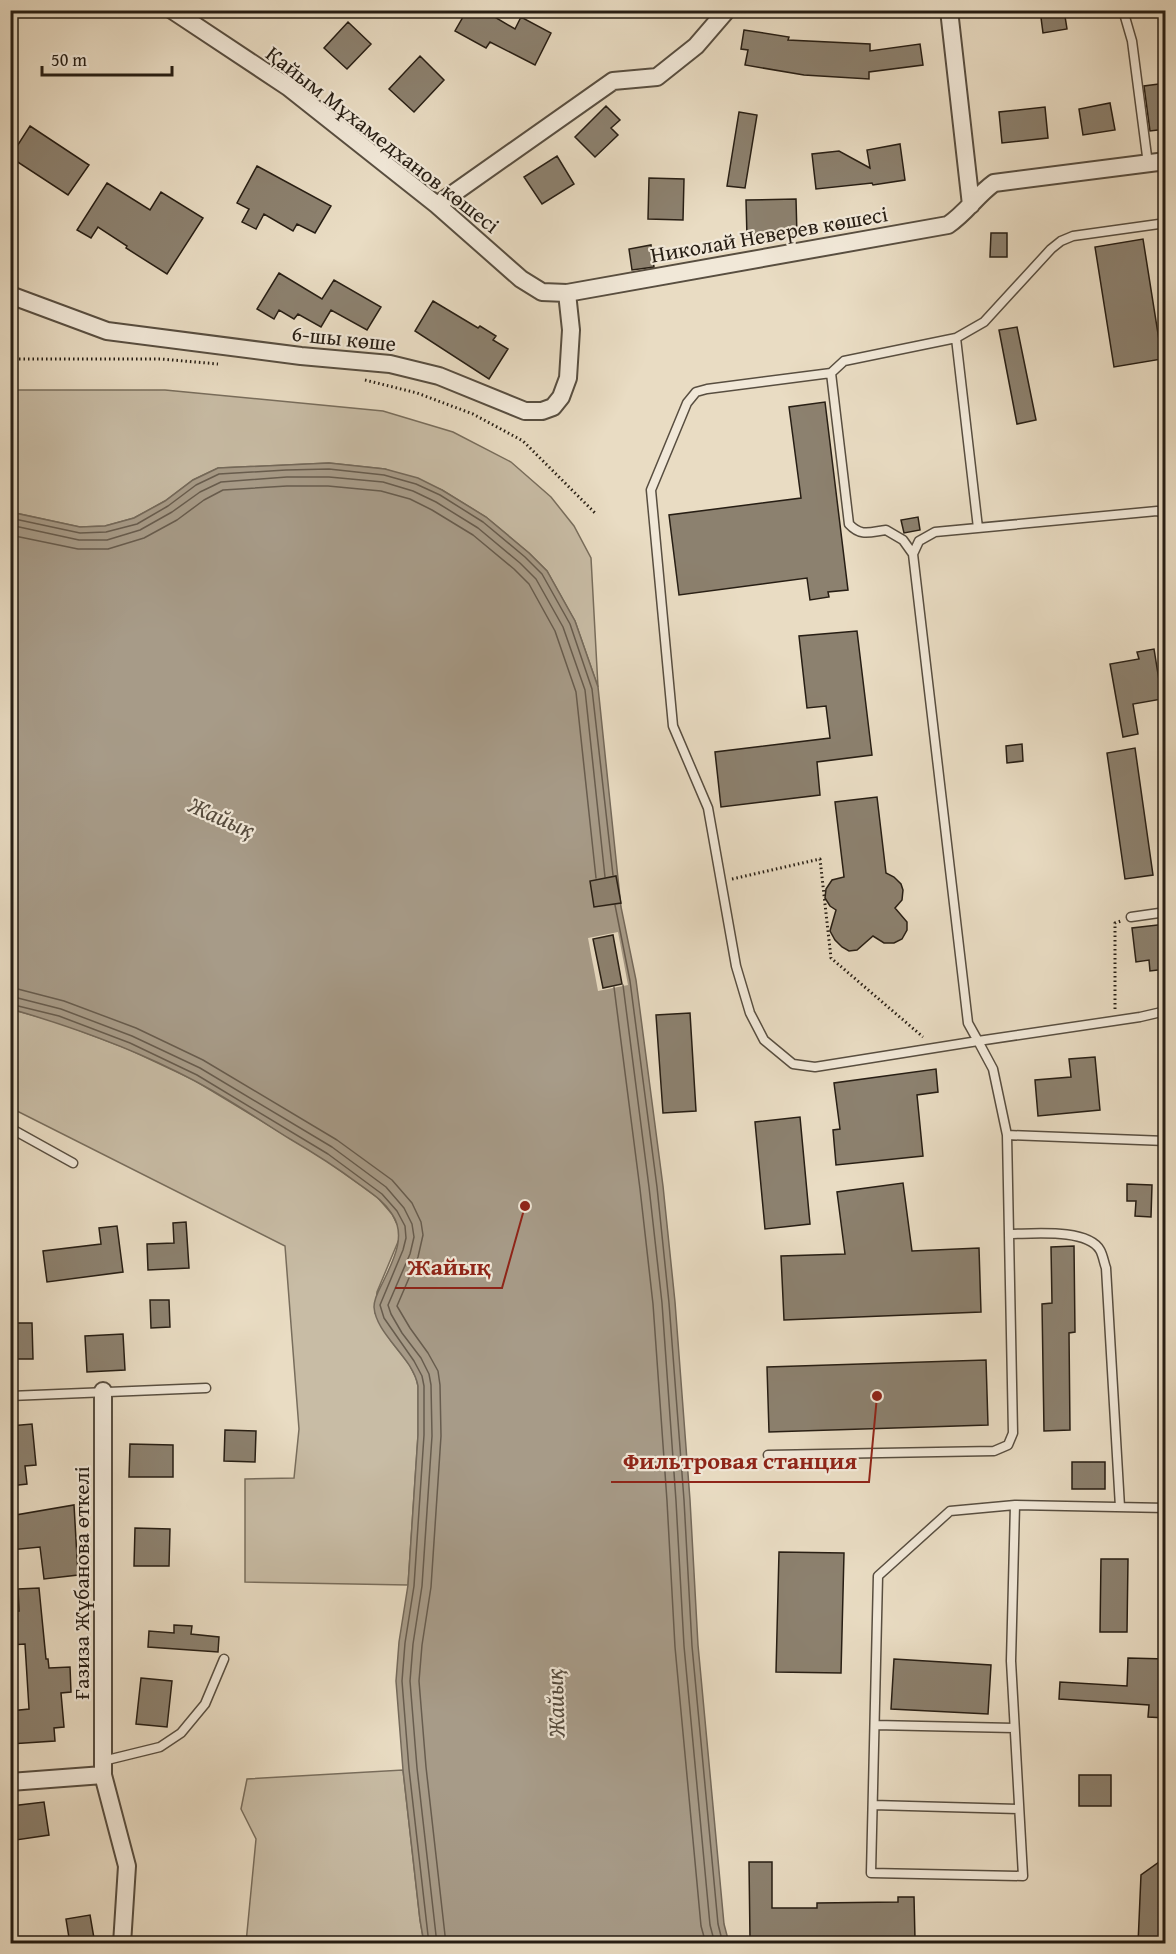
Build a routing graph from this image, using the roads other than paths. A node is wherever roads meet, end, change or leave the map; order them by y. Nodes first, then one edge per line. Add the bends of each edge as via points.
1 (172, 10) edge
2 (727, 10) edge
3 (949, 10) edge
4 (1123, 10) edge
5 (1166, 161) edge
6 (1148, 164) junction
7 (437, 205) junction
8 (971, 205) junction
9 (1166, 223) edge
10 (567, 293) junction
11 (10, 295) edge
12 (956, 338) junction
13 (831, 373) junction
14 (1166, 514) edge
15 (978, 528) junction
16 (913, 554) junction
17 (1166, 637) edge
18 (1166, 646) edge
19 (1166, 912) edge
20 (1131, 917) road end
21 (1166, 1011) edge
22 (978, 1041) junction
23 (10, 1128) edge
24 (1007, 1135) junction
25 (1166, 1141) edge
26 (73, 1163) dead end
27 (1009, 1234) junction
28 (206, 1388) dead end
29 (103, 1391) junction
30 (10, 1396) edge
31 (768, 1455) dead end
32 (1016, 1505) junction
33 (1120, 1507) junction
34 (1166, 1508) edge
35 (224, 1659) dead end
36 (875, 1725) junction
37 (1014, 1728) junction
38 (103, 1768) junction
39 (10, 1782) edge
40 (873, 1805) junction
41 (1019, 1809) junction
42 (122, 1944) edge

1 - 7 street, Қайым Мұхамедханов көшесi via 288,87
2 - 7 street via 696,46 657,77 613,81
3 - 8 street
4 - 6 lane via 1132,41
5 - 6 street, Николай Неверев көшесі
6 - 8 street, Николай Неверев көшесі via 994,183
7 - 10 street, Қайым Мұхамедханов көшесi via 521,279 542,292
8 - 10 street, Николай Неверев көшесі via 948,225
9 - 12 lane via 1061,241 984,322
10 - 11 street, 6-шы көше via 571,330 568,378 561,397 553,407 542,411 525,411 439,376 390,364 107,332
12 - 13 lane via 844,361
12 - 15 lane
13 - 16 lane via 849,524 856,532 886,530 903,540
13 - 22 lane via 707,389 696,393 687,403 651,490 673,726 708,808 736,966 750,1013 764,1040 793,1064 815,1067
14 - 15 lane via 1157,511
15 - 16 lane via 935,532 919,541
16 - 22 lane via 968,1023
17 - 18 lane
19 - 20 lane
21 - 22 lane
22 - 24 lane via 993,1069
23 - 26 lane
24 - 25 lane
24 - 27 lane
27 - 31 lane via 1012,1433 1008,1445 994,1451
27 - 33 lane via 1074,1235 1088,1239 1100,1249 1106,1268
28 - 29 lane
29 - 30 lane
29 - 38 street, Ғазиза Жұбанова өткелі
32 - 33 lane
32 - 36 lane via 950,1511 878,1576
32 - 37 lane via 1011,1661
33 - 34 lane
35 - 38 lane via 205,1704 181,1733 160,1747
36 - 37 lane
36 - 40 lane
37 - 41 lane
38 - 39 street
38 - 42 street, Ғазиза Жұбанова өткелі via 127,1866
40 - 41 lane
40 - 41 lane via 871,1873 1023,1876

